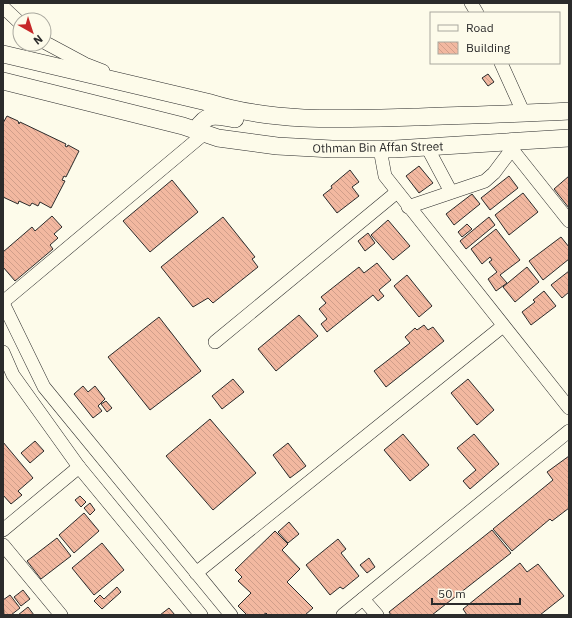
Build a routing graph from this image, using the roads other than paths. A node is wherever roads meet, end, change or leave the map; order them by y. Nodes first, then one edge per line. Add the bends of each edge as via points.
1 (471, 3) edge
2 (3, 6) edge
3 (476, 12) edge
4 (12, 15) edge
5 (52, 46) edge
6 (3, 54) edge
7 (501, 64) edge
8 (3, 81) edge
9 (163, 92) junction
10 (569, 111) edge
11 (524, 114) junction
12 (334, 119) junction
13 (200, 132) junction
14 (569, 138) edge
15 (509, 145) junction
16 (427, 146) junction
17 (380, 149) junction
18 (397, 192) junction
19 (451, 192) junction
20 (408, 207) junction
21 (569, 221) edge
22 (3, 302) edge
23 (503, 326) junction
24 (215, 342) dead end
25 (3, 352) edge
26 (8, 377) edge
27 (569, 408) edge
28 (569, 431) edge
29 (79, 467) junction
30 (3, 530) edge
31 (3, 545) edge
32 (196, 573) junction
33 (363, 598) junction
34 (61, 615) edge
35 (201, 615) edge
36 (231, 615) edge
37 (342, 615) edge
38 (377, 615) edge

1 - 3 street
2 - 4 street
5 - 9 street via 85,64
6 - 9 main road
7 - 11 street
8 - 13 main road, Othman Bin Affan Street
9 - 12 main road via 237,111 295,118
10 - 11 main road
11 - 12 main road
12 - 13 main road via 290,128 210,116 202,120
13 - 17 main road, Othman Bin Affan Street via 218,138 277,146 332,150
13 - 22 street
14 - 15 main road, Othman Bin Affan Street
15 - 16 main road, Othman Bin Affan Street
15 - 19 street via 490,177
15 - 21 street
16 - 17 main road, Othman Bin Affan Street
16 - 19 street
17 - 18 street via 385,176
18 - 20 street
18 - 24 street
19 - 20 street
20 - 23 street
22 - 32 street via 44,387
23 - 27 street
23 - 32 street
25 - 26 street
26 - 29 street
28 - 33 street
29 - 30 street
29 - 35 street
31 - 34 street
32 - 36 street
33 - 37 street
33 - 38 street

